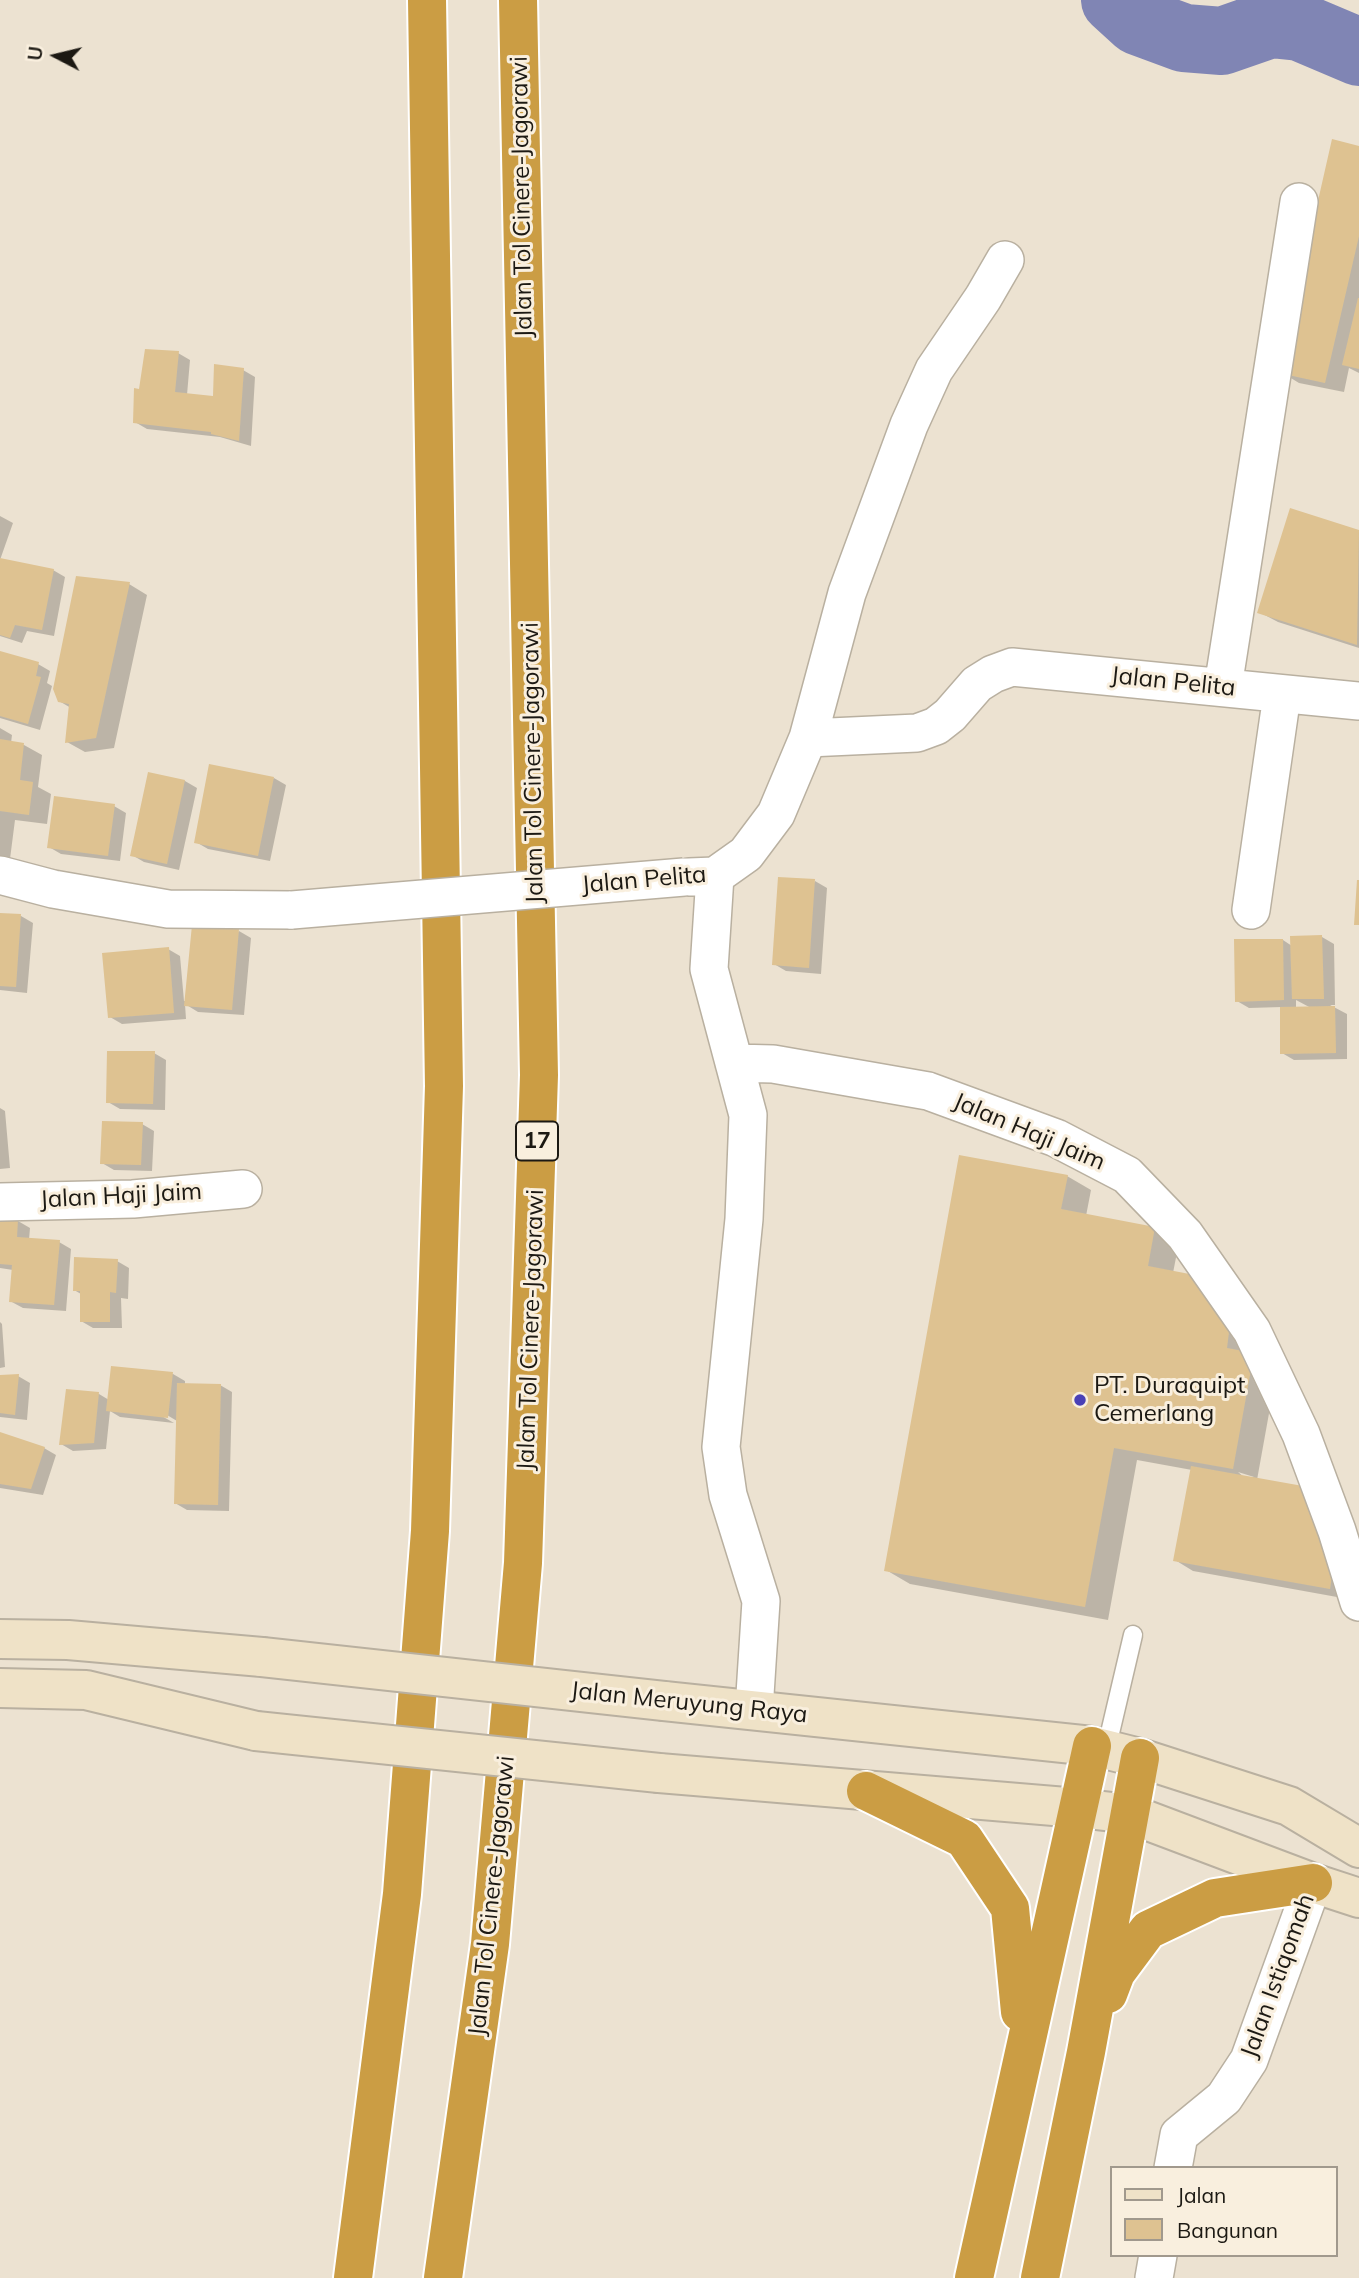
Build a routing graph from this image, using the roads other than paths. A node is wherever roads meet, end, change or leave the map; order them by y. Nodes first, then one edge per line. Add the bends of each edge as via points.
1 (427, 0) edge
2 (518, 0) edge
3 (1299, 202) dead end
4 (1005, 260) dead end
5 (1223, 687) junction
6 (1282, 695) junction
7 (1359, 701) edge
8 (808, 738) junction
9 (0, 876) edge
10 (699, 876) junction
11 (1251, 910) dead end
12 (734, 1063) junction
13 (243, 1189) dead end
14 (0, 1202) edge
15 (1359, 1602) edge
16 (1133, 1635) dead end
17 (0, 1639) edge
18 (0, 1688) edge
19 (754, 1710) junction
20 (1113, 1751) junction
21 (866, 1791) junction
22 (1078, 1808) junction
23 (1130, 1814) junction
24 (1359, 1848) edge
25 (1313, 1884) junction
26 (1359, 1898) edge
27 (1024, 2045) junction
28 (1086, 2053) junction
29 (1173, 2166) edge
30 (1158, 2257) edge
31 (354, 2268) edge
32 (443, 2278) edge
33 (974, 2278) edge
34 (1040, 2278) edge
35 (1154, 2278) edge

1 - 31 highway via 444,1086 431,1517 402,1894
2 - 32 highway, Jalan Tol Cinere-Jagorawi / 17 via 539,1075 526,1493 490,1944
3 - 5 street
4 - 8 street via 934,370 909,425 847,593
5 - 6 street, Jalan Pelita
5 - 8 street, Jalan Pelita via 1012,667 977,684 936,726 917,733
6 - 7 street, Jalan Pelita
6 - 11 street
8 - 10 street, Jalan Pelita via 776,814 746,854
9 - 10 street, Jalan Pelita, bridge via 53,890 168,909 292,910
10 - 12 street via 709,969
12 - 15 street, Jalan Haji Jaim via 773,1064 929,1091 1056,1138 1127,1174 1185,1235 1252,1331 1301,1434
12 - 19 street via 748,1115 744,1219 721,1447 728,1495 761,1601
13 - 14 street, Jalan Haji Jaim via 133,1199
16 - 20 lane
17 - 19 main road, Jalan Meruyung Raya, bridge via 68,1640 262,1657
18 - 21 main road, bridge via 86,1690 256,1731
19 - 20 main road, Jalan Meruyung Raya
20 - 22 highway
20 - 23 highway
20 - 24 main road, Jalan Meruyung Raya via 1289,1806
21 - 22 main road
21 - 27 highway via 964,1839 1010,1908
22 - 23 main road
22 - 27 highway
23 - 25 main road
23 - 28 highway
25 - 26 main road
25 - 28 highway via 1215,1898 1148,1930 1116,1973
25 - 29 street, Jalan Istiqomah via 1249,2060 1224,2098 1179,2135
27 - 33 highway
28 - 34 highway
30 - 35 street

